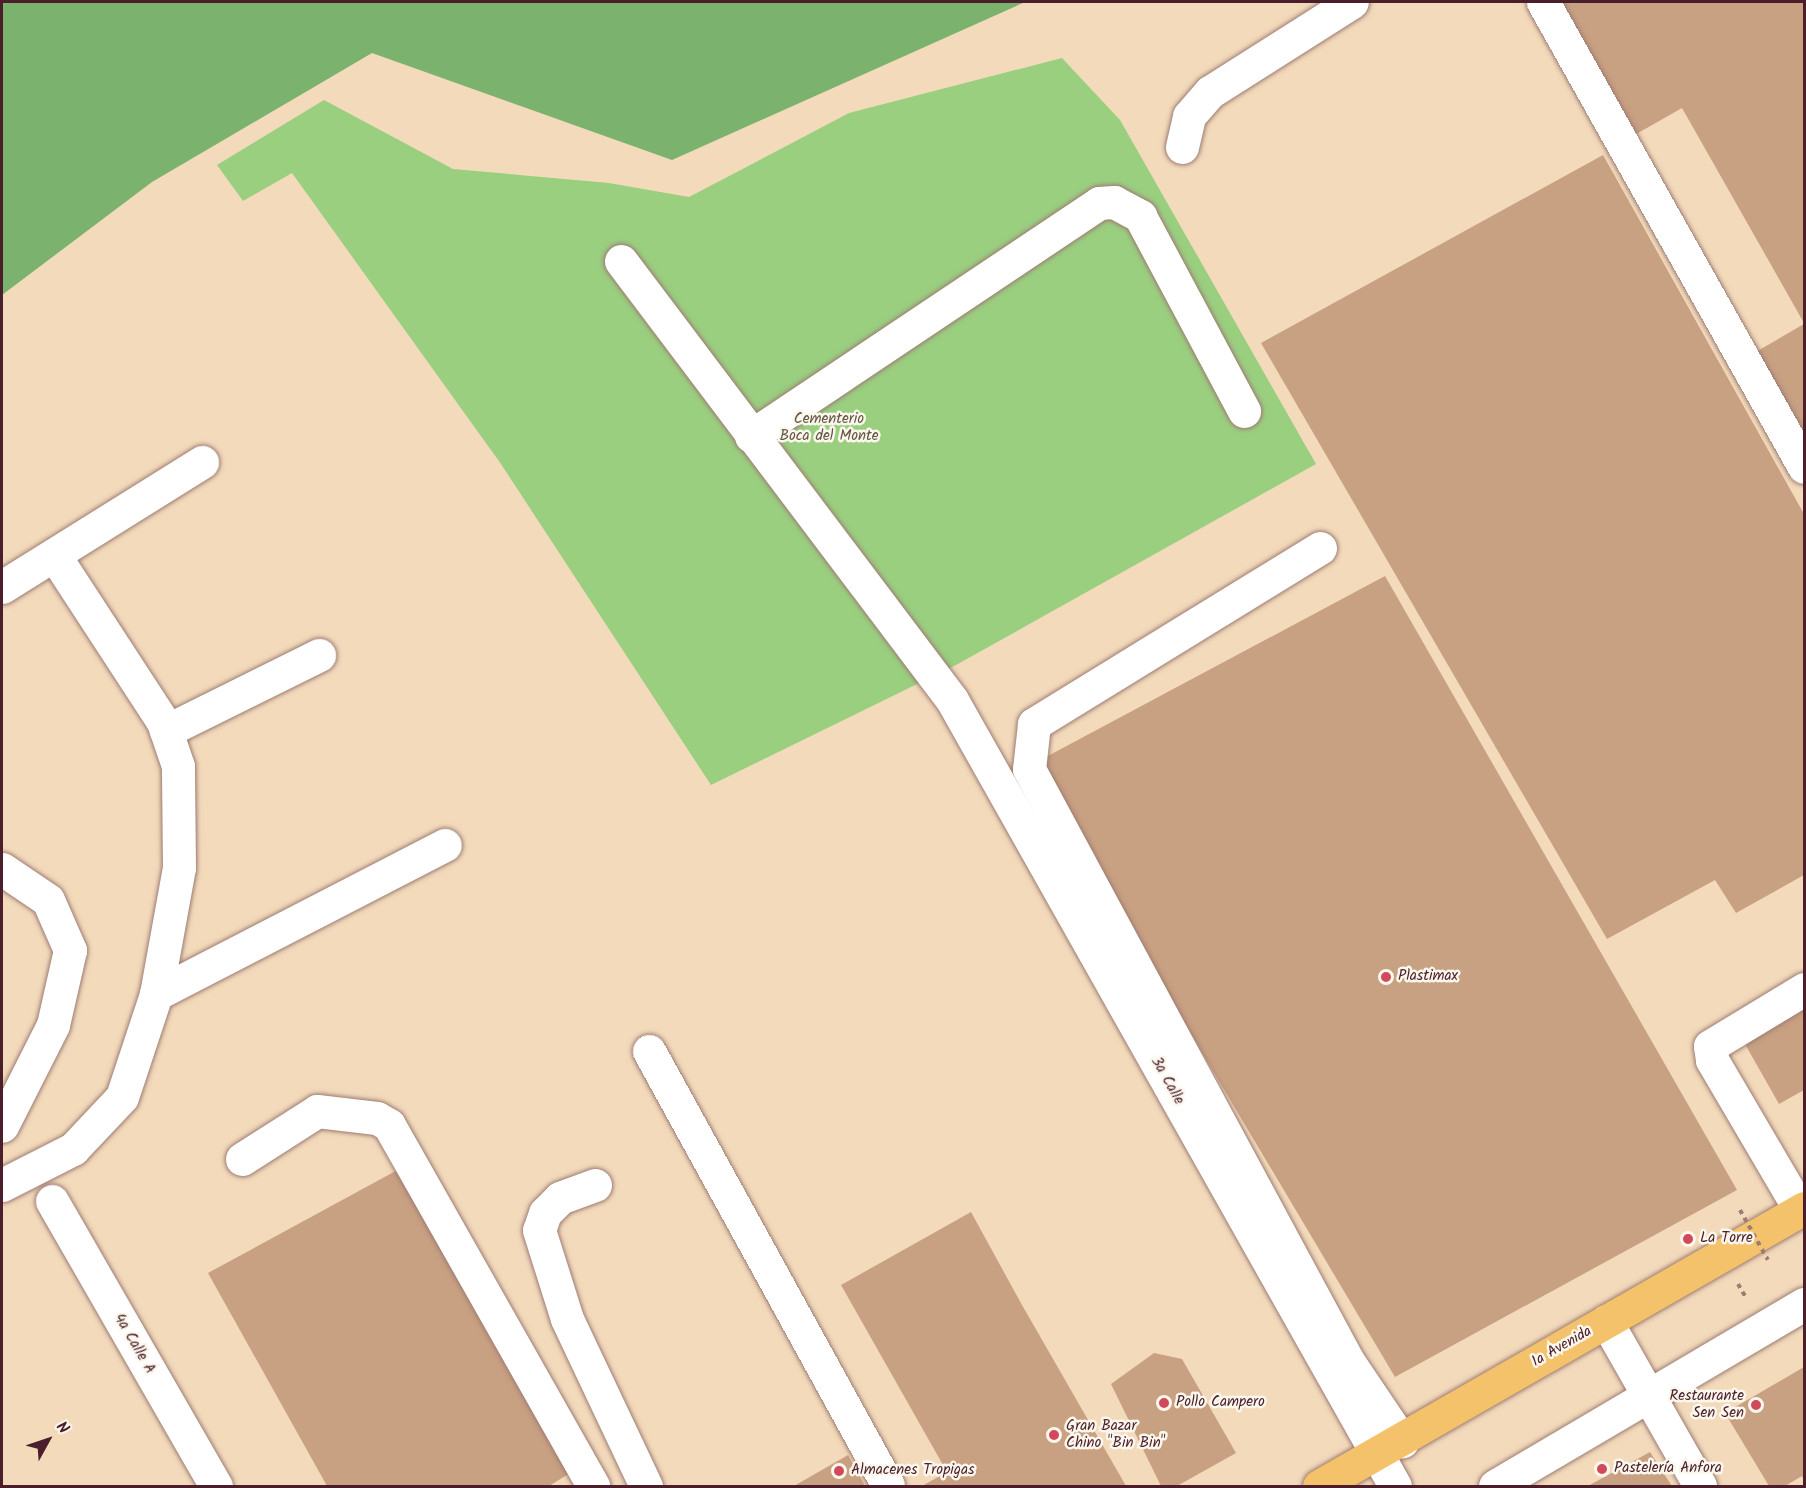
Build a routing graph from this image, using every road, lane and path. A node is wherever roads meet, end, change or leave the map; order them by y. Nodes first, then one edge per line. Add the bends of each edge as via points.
1 (1352, 2) edge
2 (1543, 2) edge
3 (1182, 147) dead end
4 (621, 261) dead end
5 (1244, 411) dead end
6 (751, 436) junction
7 (202, 462) dead end
8 (1804, 467) edge
9 (1320, 548) dead end
10 (56, 558) junction
11 (2, 587) edge
12 (319, 656) dead end
13 (1034, 724) junction
14 (166, 731) junction
15 (988, 758) junction
16 (445, 845) dead end
17 (2, 868) edge
18 (1804, 989) edge
19 (156, 994) junction
20 (649, 1051) dead end
21 (2, 1125) edge
22 (242, 1159) dead end
23 (2, 1185) edge
24 (595, 1185) dead end
25 (52, 1201) dead end
26 (1802, 1209) edge
27 (1740, 1210) dead end
28 (1768, 1260) dead end
29 (1804, 1304) edge
30 (1606, 1321) junction
31 (1648, 1396) junction
32 (1390, 1448) junction
33 (216, 1486) edge
34 (593, 1486) edge
35 (646, 1486) edge
36 (888, 1486) edge
37 (1319, 1486) edge
38 (1395, 1486) edge
39 (1495, 1486) edge
40 (1700, 1486) edge

1 - 3 street via 1210,92 1189,116
2 - 8 street
4 - 6 street, 3a Calle
5 - 6 street via 1140,216 1114,202 1099,203
6 - 15 street, 3a Calle via 936,676
7 - 10 street
9 - 13 street
10 - 11 street
10 - 14 street
12 - 14 street
13 - 15 street
13 - 32 street via 1028,757 1034,783 1348,1361
14 - 19 street via 178,766 179,868
15 - 32 street, 3a Calle
16 - 19 street
17 - 21 street via 48,900 70,950 53,1025
18 - 26 street via 1710,1046 1712,1060
19 - 23 street via 122,1097 73,1149
20 - 36 street
22 - 34 street via 317,1111 377,1118 389,1125
24 - 35 street via 560,1198 545,1213 539,1230 567,1319
25 - 33 street, 4a Calle A
26 - 30 main road, 1a Avenida
27 - 28 path, bridge
29 - 31 street
30 - 31 street
30 - 32 main road, 1a Avenida
31 - 39 street
31 - 40 street
32 - 37 main road, 1a Avenida
32 - 38 street, 3a Calle

